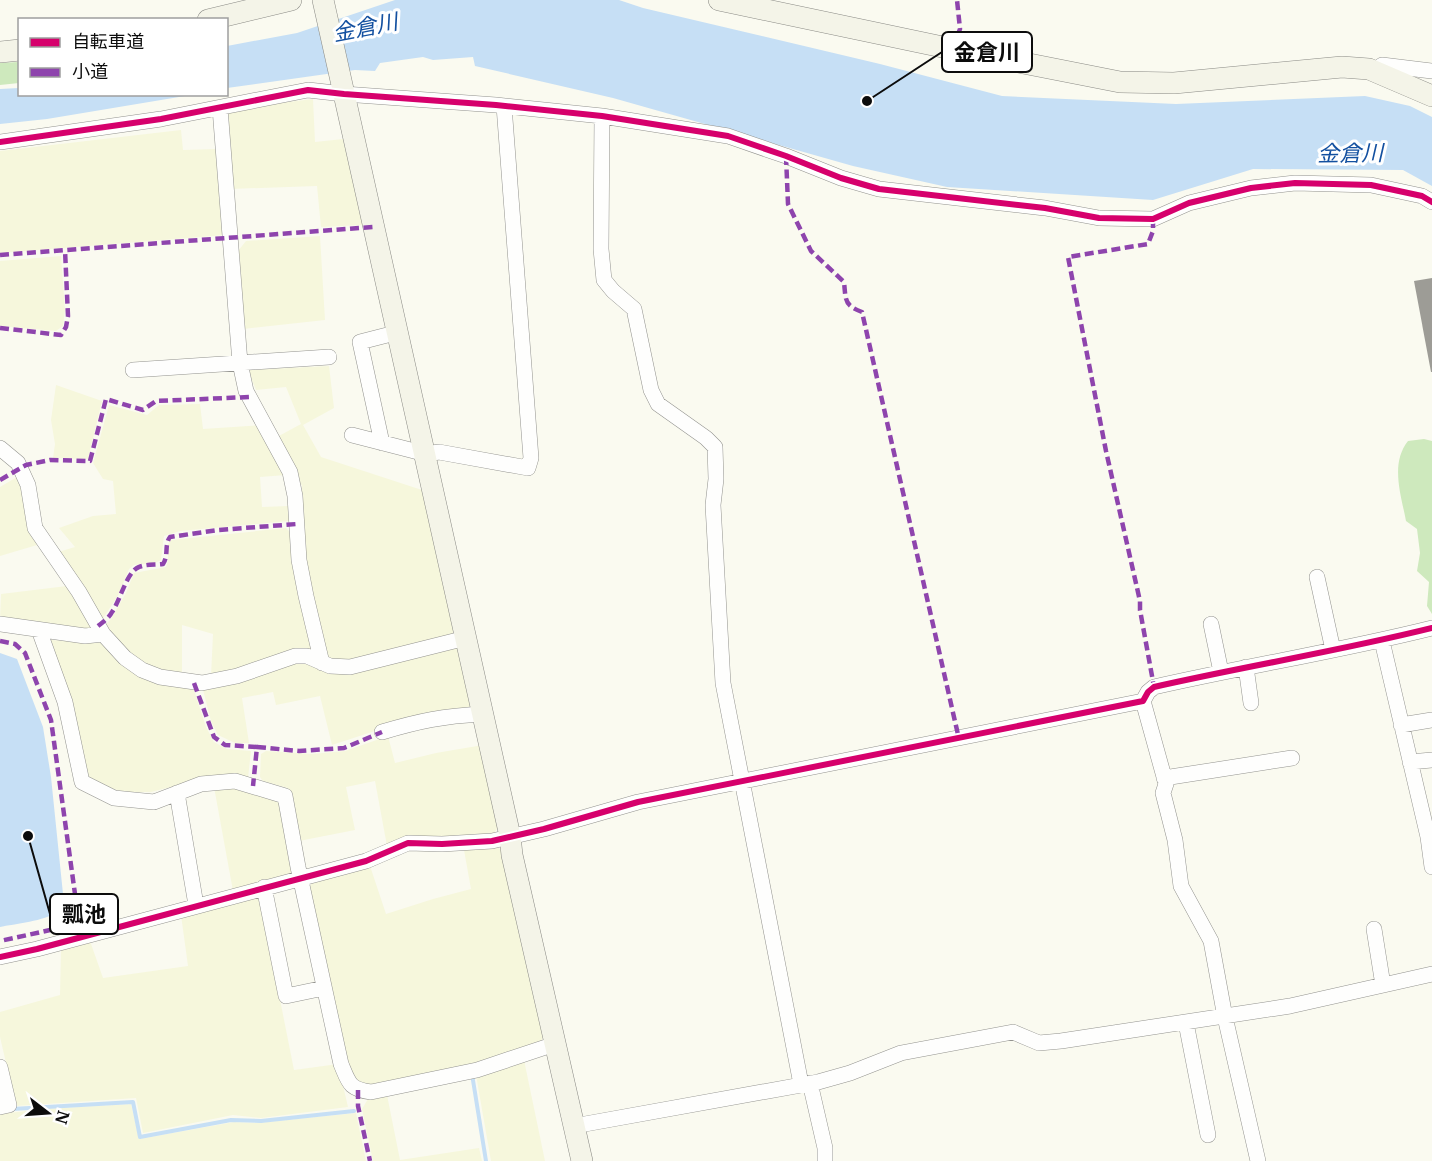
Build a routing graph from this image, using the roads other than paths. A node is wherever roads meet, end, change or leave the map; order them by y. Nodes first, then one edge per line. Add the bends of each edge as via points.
1 (291, 0) edge
2 (720, 0) edge
3 (323, 1) edge
4 (216, 18) edge
5 (18, 50) edge
6 (0, 52) edge
7 (1376, 71) junction
8 (1432, 71) edge
9 (344, 91) junction
10 (1432, 96) edge
11 (504, 106) junction
12 (220, 108) junction
13 (602, 116) junction
14 (0, 142) edge
15 (1432, 202) edge
16 (399, 332) junction
17 (329, 357) dead end
18 (240, 363) junction
19 (133, 370) dead end
20 (352, 435) dead end
21 (382, 443) junction
22 (0, 445) edge
23 (426, 454) junction
24 (1317, 577) dead end
25 (0, 624) edge
26 (1211, 624) dead end
27 (1432, 628) edge
28 (39, 630) junction
29 (103, 634) junction
30 (466, 638) junction
31 (1382, 641) junction
32 (1333, 650) junction
33 (322, 663) junction
34 (1246, 667) junction
35 (1221, 672) junction
36 (1143, 701) junction
37 (1251, 703) dead end
38 (482, 714) junction
39 (1432, 720) edge
40 (1401, 725) junction
41 (382, 732) dead end
42 (1292, 758) dead end
43 (1432, 760) edge
44 (1410, 762) junction
45 (1164, 778) junction
46 (741, 783) junction
47 (177, 793) junction
48 (510, 836) junction
49 (1432, 867) edge
50 (301, 877) junction
51 (264, 887) junction
52 (196, 905) junction
53 (1374, 929) dead end
54 (0, 957) edge
55 (1432, 974) edge
56 (1383, 985) junction
57 (324, 988) junction
58 (1225, 1017) junction
59 (1186, 1023) junction
60 (555, 1044) junction
61 (0, 1067) edge
62 (805, 1083) junction
63 (0, 1107) edge
64 (574, 1126) junction
65 (1208, 1136) dead end
66 (582, 1161) edge
67 (825, 1161) edge
68 (1258, 1161) edge

1 - 4 street
2 - 7 street via 1120,82 1174,83 1342,67
3 - 9 street
5 - 6 street
7 - 8 street via 1382,65
7 - 10 street
9 - 11 street
9 - 12 street via 308,90
9 - 16 street
11 - 13 street
11 - 23 street via 531,458 528,468 439,452
12 - 14 street
12 - 18 street
13 - 15 street via 728,136 879,189 1099,218 1153,219 1188,202 1295,183 1371,185 1422,196
13 - 46 street via 604,280 634,309 651,390 658,404 715,447 713,506 723,683
16 - 21 street via 360,342
16 - 23 street
17 - 18 street
18 - 19 street
18 - 33 street via 246,391 290,472 296,496 299,560
20 - 21 street
21 - 23 street
22 - 29 street via 18,463 28,485 35,528
23 - 30 street
24 - 32 street
25 - 28 street
26 - 35 street
27 - 31 street
28 - 29 street via 85,636
28 - 47 street via 65,702 82,782 114,798 154,802
29 - 33 street via 142,670 194,683 237,676 295,656 307,656
30 - 33 street via 350,667
30 - 38 street
31 - 32 street
31 - 40 street
32 - 34 street
34 - 35 street
34 - 37 street
35 - 36 street via 1154,687
36 - 45 street
36 - 46 street
38 - 41 street via 420,721
38 - 48 street
39 - 40 street
40 - 44 street
42 - 45 street
43 - 44 street
44 - 49 street
45 - 58 street via 1163,793 1181,886 1211,941
46 - 48 street via 638,802
46 - 62 street
47 - 50 street via 201,784 235,781 285,796
47 - 52 street
48 - 50 street via 492,841 408,843 366,861
48 - 60 street
50 - 51 street
50 - 57 street
51 - 52 street
51 - 57 street via 286,996
52 - 54 street
53 - 56 street
55 - 56 street
56 - 58 street
57 - 60 street via 341,1064 349,1084 358,1090 371,1092 477,1070
58 - 59 street
58 - 68 street
59 - 62 street via 1039,1043 1013,1032 901,1053 850,1073
59 - 65 street
60 - 64 street
61 - 63 street via 9,1105
62 - 64 street
62 - 67 street via 825,1148
64 - 66 street

